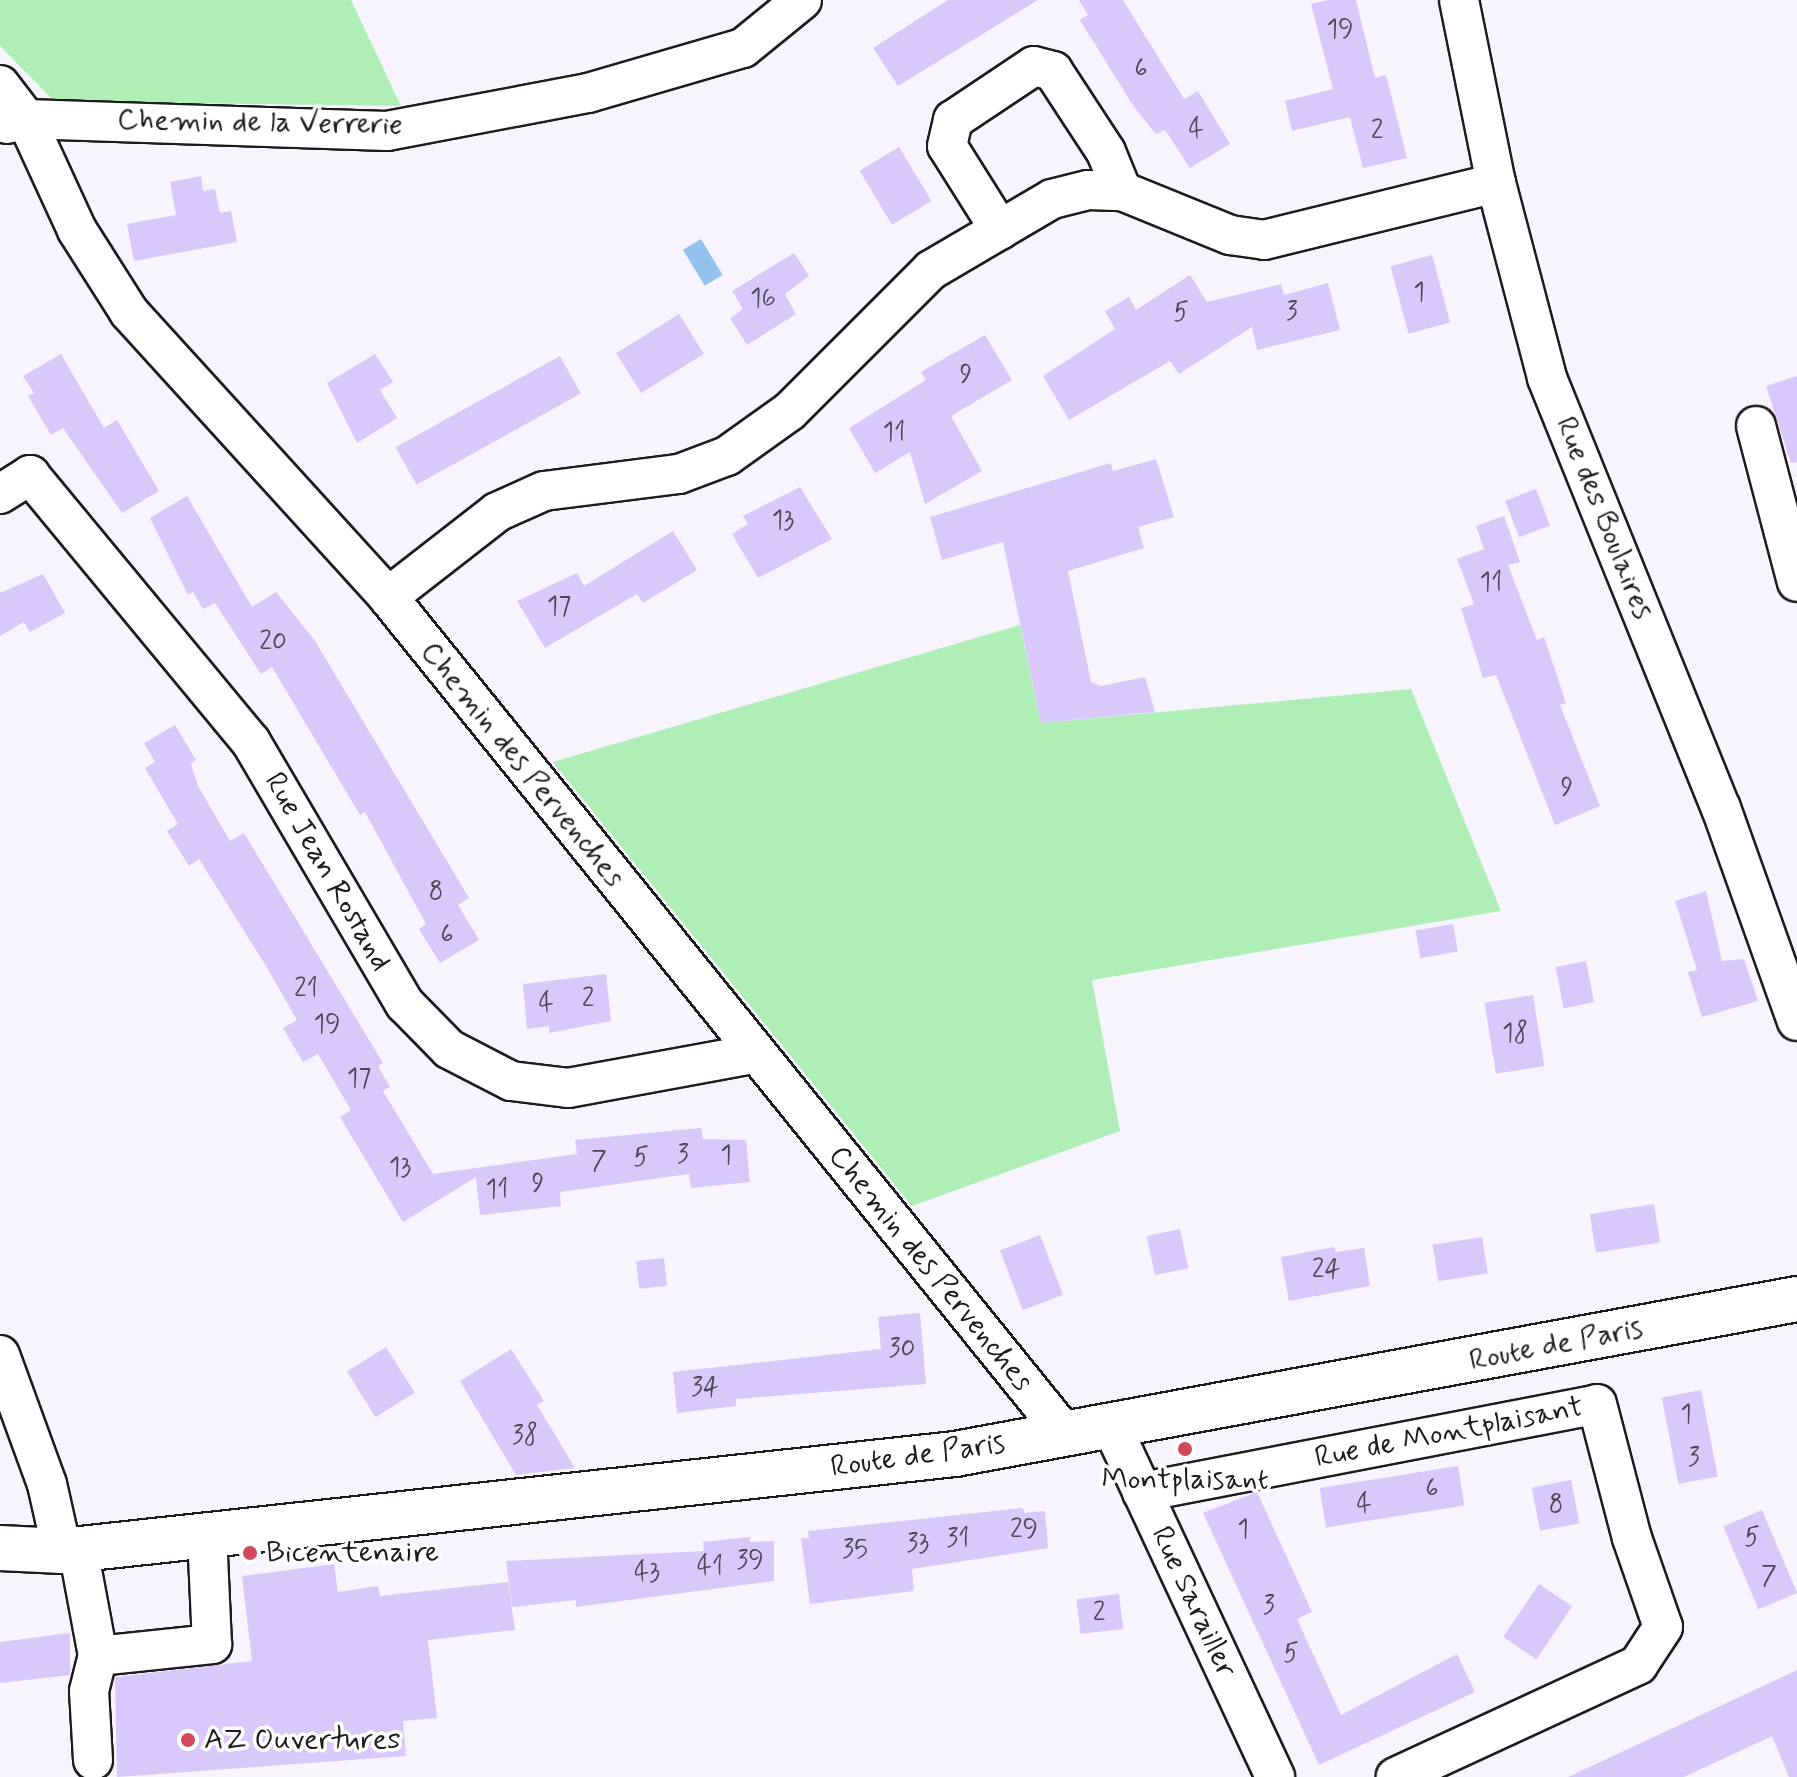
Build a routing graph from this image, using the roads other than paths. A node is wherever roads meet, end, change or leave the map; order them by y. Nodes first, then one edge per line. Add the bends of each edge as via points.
1 (802, 0) edge
2 (1459, 0) edge
3 (0, 85) edge
4 (13, 122) edge
5 (1496, 183) junction
6 (1122, 191) junction
7 (1000, 230) junction
8 (1756, 426) dead end
9 (0, 494) edge
10 (1797, 582) edge
11 (388, 597) junction
12 (1797, 1021) edge
13 (754, 1054) junction
14 (1797, 1299) edge
15 (0, 1355) edge
16 (1112, 1427) junction
17 (1065, 1434) junction
18 (1142, 1492) junction
19 (207, 1535) junction
20 (34, 1553) edge
21 (98, 1656) junction
22 (93, 1760) dead end
23 (1275, 1777) edge
24 (1396, 1777) edge

1 - 4 street, Chemin de la Verrerie via 743,48 588,93 387,131
2 - 5 street, Rue des Boulaires
3 - 4 street, Chemin des Pervenches
4 - 11 street, Chemin des Pervenches via 129,312
5 - 6 street via 1264,240 1230,235
5 - 12 street, Rue des Boulaires via 1547,378 1721,808
6 - 7 street via 1088,190 1052,199
6 - 7 street via 1106,152 1053,71 1034,66 953,120 947,146
7 - 11 street via 931,270 790,411 727,456 679,474 544,491 497,512
8 - 10 street
9 - 13 street, Rue Jean Rostand via 30,475 251,742 405,1004 449,1049 511,1081 568,1088
11 - 13 street, Chemin des Pervenches
13 - 17 street, Chemin des Pervenches
14 - 16 main road, Route de Paris
15 - 20 street via 47,1484
16 - 17 main road, Route de Paris
16 - 18 street, Rue Sarailler
17 - 19 main road, Route de Paris via 955,1454
18 - 23 street, Rue Sarailler
18 - 24 street, Rue de Montplaisant via 1597,1404 1632,1538 1663,1627 1638,1665
19 - 20 main road, Route de Paris
19 - 21 street via 212,1644
20 - 21 street
21 - 22 street via 89,1691

